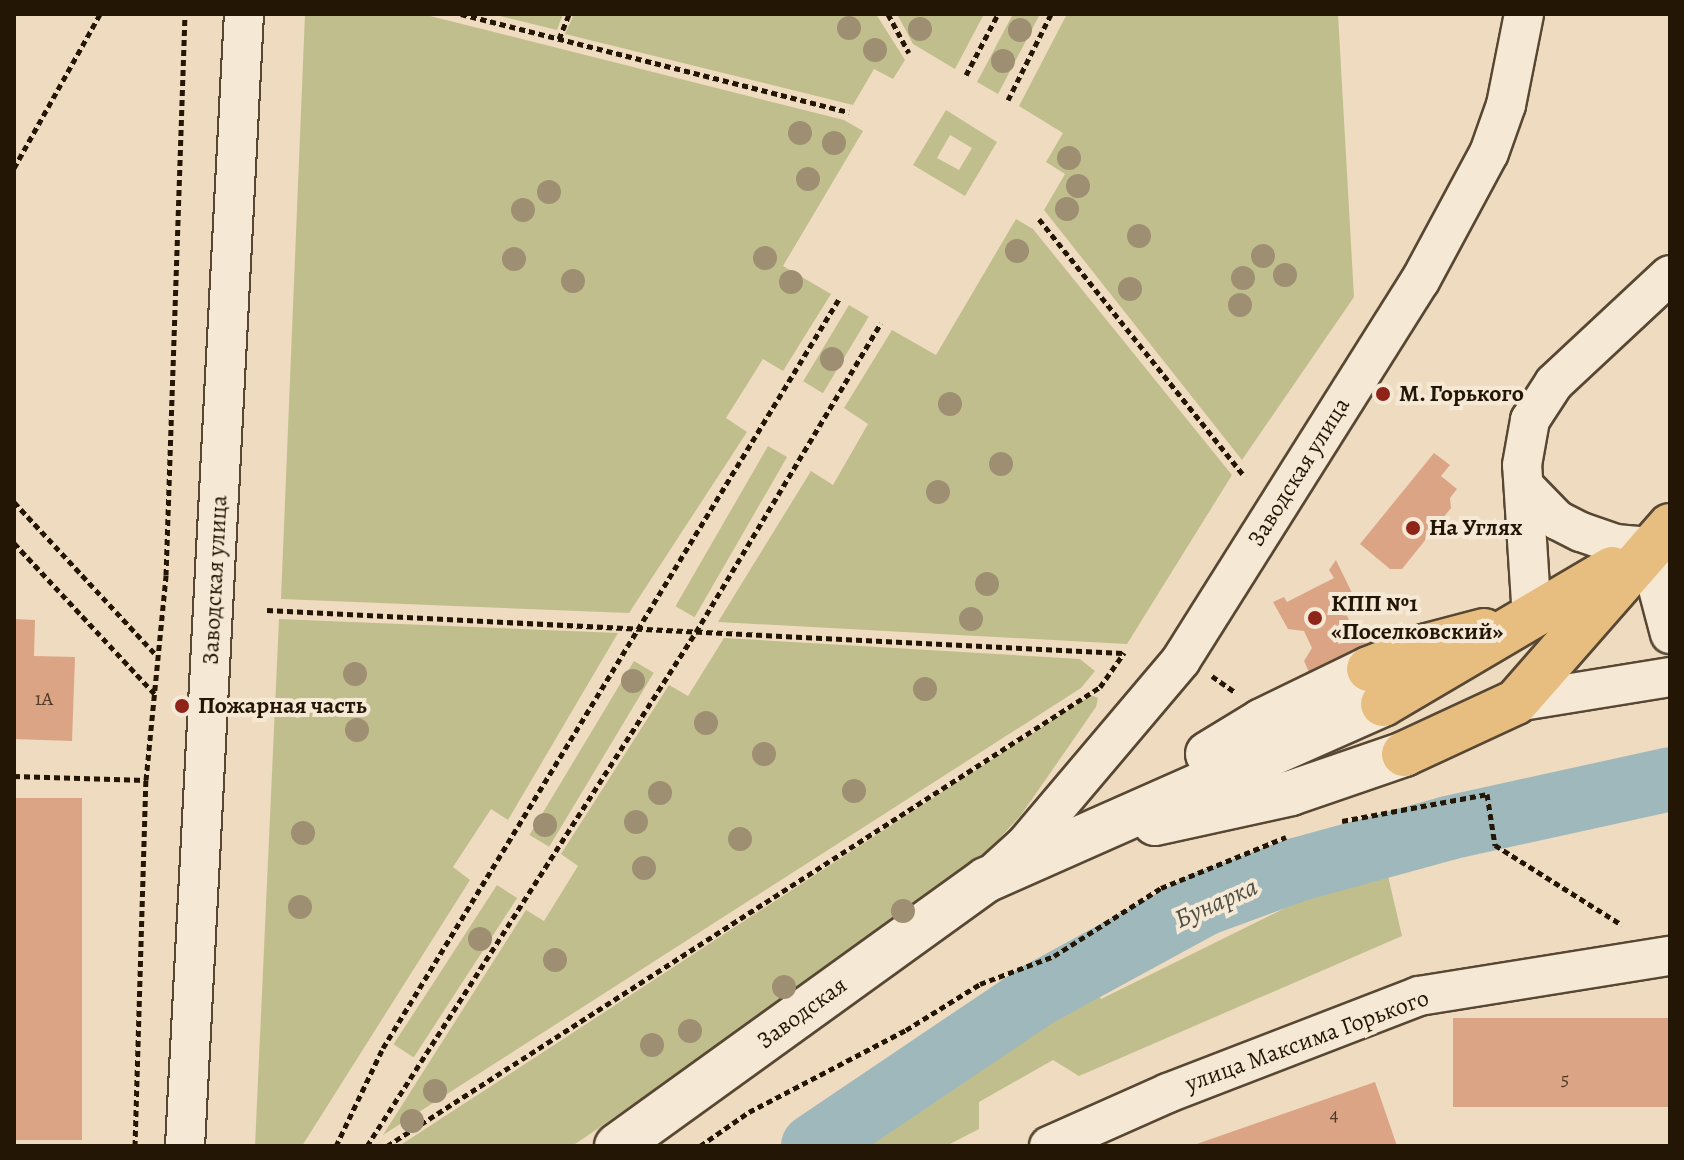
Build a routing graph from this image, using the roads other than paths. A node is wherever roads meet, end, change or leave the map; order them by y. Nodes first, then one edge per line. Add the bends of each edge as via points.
1 (244, 14) edge
2 (1524, 14) edge
3 (1670, 275) edge
4 (1526, 488) junction
5 (1658, 537) edge
6 (1532, 618) junction
7 (1670, 634) edge
8 (1670, 677) edge
9 (1516, 702) junction
10 (1387, 713) junction
11 (986, 880) junction
12 (1670, 956) edge
13 (185, 1146) edge
14 (617, 1146) edge
15 (1049, 1146) edge

1 - 13 street, Заводская улица
2 - 11 street, Заводская улица via 1506,105 1489,153 1420,281 1181,660 1024,846
3 - 4 street via 1554,383 1530,420 1522,465
4 - 5 street via 1548,513 1581,532 1615,544
4 - 6 street
5 - 6 main road
5 - 7 street
5 - 9 main road
6 - 10 main road
8 - 9 street
9 - 10 main road
10 - 11 main road, Заводская
11 - 14 main road, Заводская
12 - 15 street, улица Максима Горького via 1419,996 1168,1093

